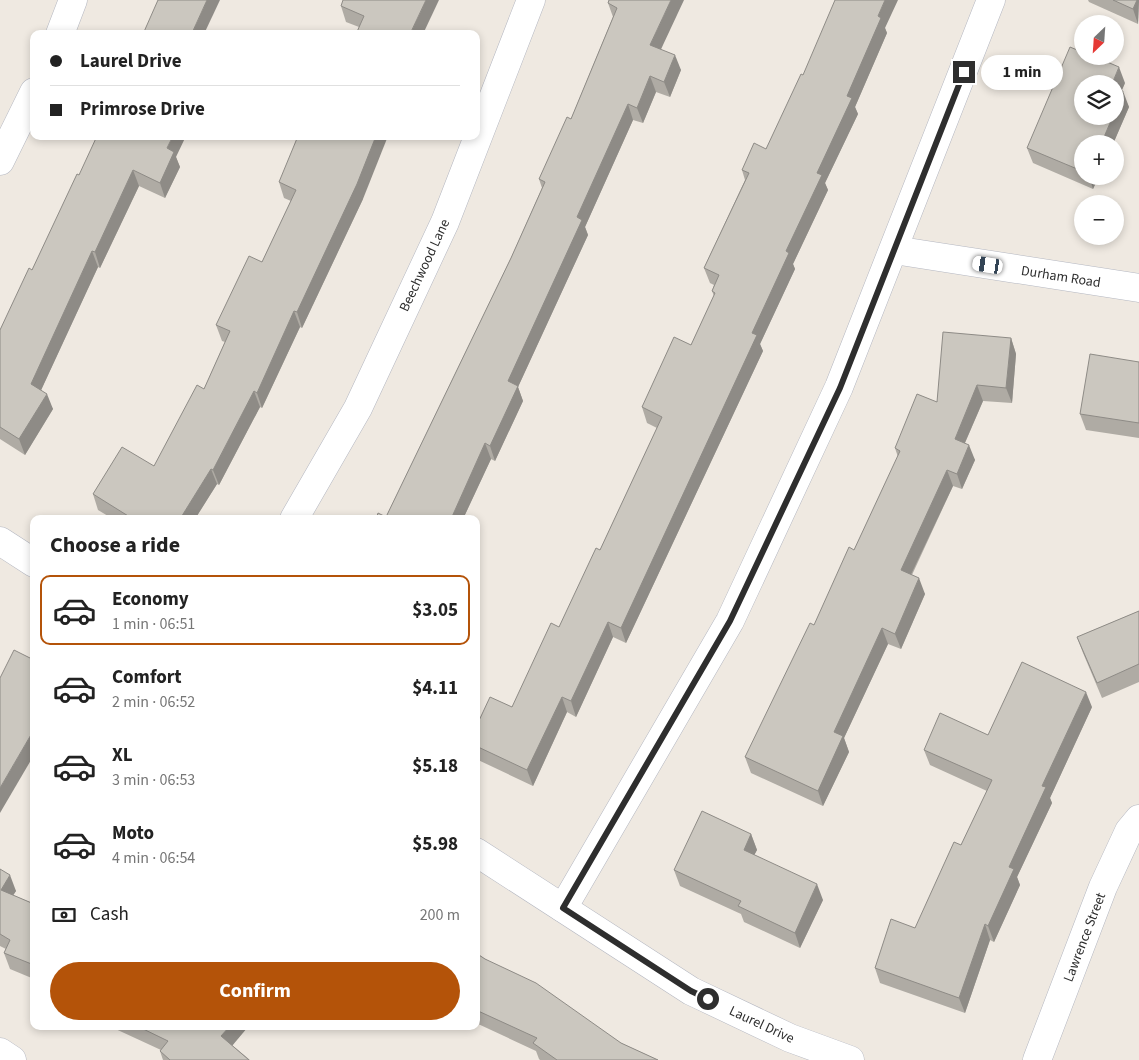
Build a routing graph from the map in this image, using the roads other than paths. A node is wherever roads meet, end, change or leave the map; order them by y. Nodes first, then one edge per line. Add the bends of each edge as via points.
1 (73, 0) edge
2 (531, 0) edge
3 (991, 0) edge
4 (62, 30) edge
5 (30, 100) edge
6 (480, 132) edge
7 (477, 140) edge
8 (0, 161) edge
9 (894, 250) junction
10 (1139, 288) edge
11 (296, 515) edge
12 (3, 551) edge
13 (30, 561) edge
14 (1139, 819) edge
15 (480, 855) edge
16 (563, 908) junction
17 (0, 1052) edge
18 (12, 1060) edge
19 (850, 1060) edge
20 (1037, 1060) edge

1 - 4 street
2 - 6 street, Beechwood Lane
3 - 9 street
5 - 8 street
7 - 11 street, Beechwood Lane via 445,222 358,408
9 - 10 street, Durham Road
9 - 16 street via 840,388 730,621
12 - 13 street
14 - 20 street, Lawrence Street via 1129,831 1103,887
15 - 16 street, Laurel Drive
16 - 19 street, Laurel Drive via 691,991 790,1038
17 - 18 street

